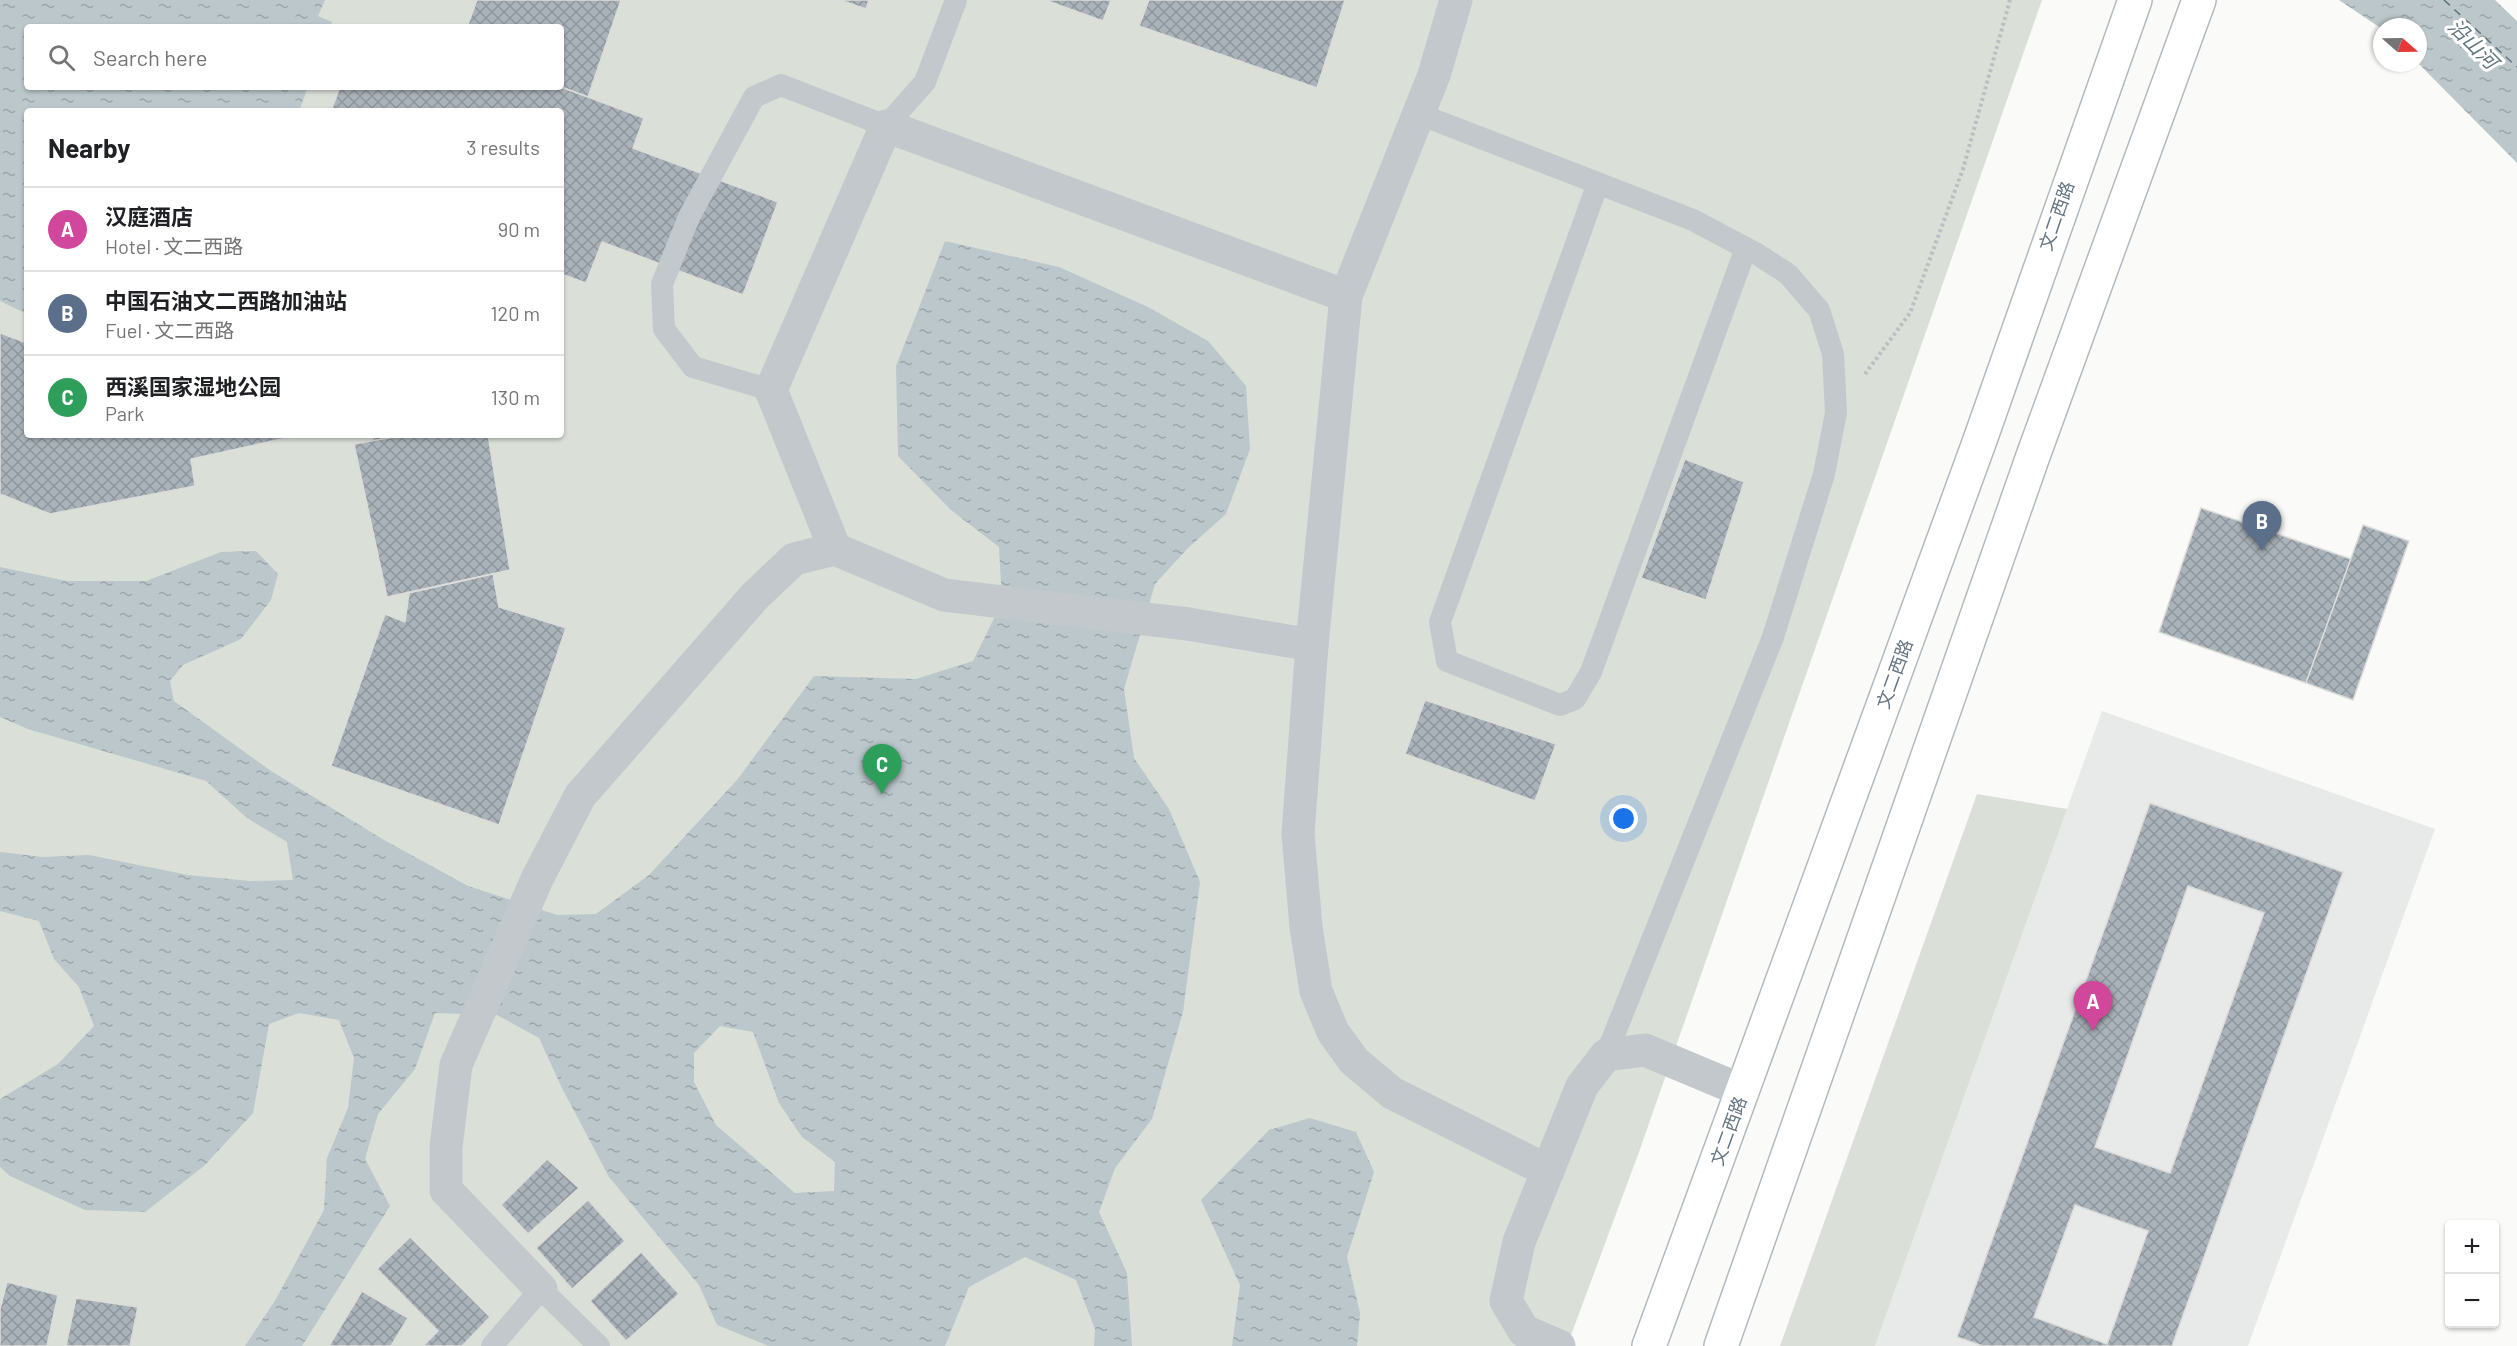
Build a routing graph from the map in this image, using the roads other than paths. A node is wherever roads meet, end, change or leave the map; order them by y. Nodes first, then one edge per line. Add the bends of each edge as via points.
1 (956, 0) edge
2 (1456, 0) edge
3 (2134, 0) edge
4 (2199, 0) edge
5 (1419, 114) junction
6 (886, 126) junction
7 (1598, 183) junction
8 (1746, 248) junction
9 (1346, 296) junction
10 (771, 390) junction
11 (835, 549) junction
12 (1312, 645) junction
13 (1606, 1055) junction
14 (1743, 1091) junction
15 (1548, 1171) junction
16 (541, 1289) junction
17 (492, 1346) edge
18 (599, 1346) edge
19 (1559, 1346) edge
20 (1649, 1346) edge
21 (1721, 1346) edge

1 - 6 lane via 925,82
2 - 5 street
3 - 14 main road, 文二西路 via 1980,440
4 - 21 main road via 2099,272
5 - 7 lane
5 - 9 street
6 - 9 street
6 - 10 street
6 - 10 lane via 781,85 754,97 689,217 662,284 663,329 693,367
7 - 8 lane via 1693,220
7 - 8 lane via 1440,622 1447,662 1560,705 1575,699 1591,672
8 - 13 lane via 1788,274 1819,310 1833,354 1836,412 1824,474 1773,637
9 - 12 street
10 - 11 street
11 - 12 street via 944,595 1188,624
11 - 16 street via 794,559 754,597 580,796 537,879 456,1065 446,1147 446,1190
12 - 15 street via 1298,834 1306,927 1317,992 1333,1032 1354,1061 1392,1093
13 - 14 street via 1645,1050
13 - 15 street via 1582,1086
14 - 20 main road, 文二西路
15 - 19 street via 1519,1242 1506,1301 1524,1331
16 - 17 lane
16 - 18 lane

